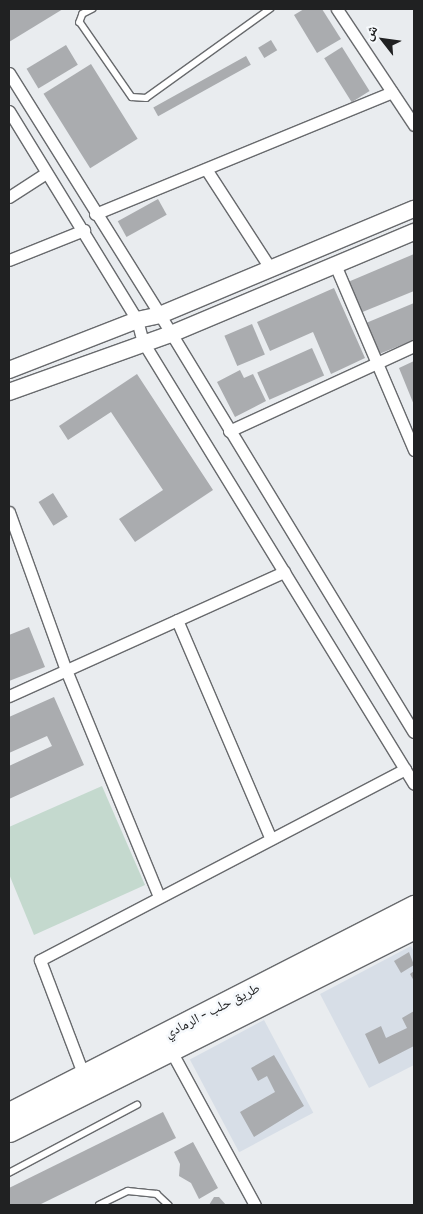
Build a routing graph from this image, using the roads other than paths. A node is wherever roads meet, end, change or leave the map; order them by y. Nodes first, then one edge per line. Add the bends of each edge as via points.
1 (92, 9) edge
2 (270, 9) edge
3 (337, 9) edge
4 (9, 73) edge
5 (392, 92) junction
6 (9, 111) edge
7 (414, 125) edge
8 (206, 169) junction
9 (46, 172) junction
10 (9, 197) edge
11 (414, 209) edge
12 (95, 214) junction
13 (84, 230) junction
14 (414, 232) edge
15 (9, 260) edge
16 (336, 267) junction
17 (270, 268) junction
18 (160, 314) junction
19 (137, 320) junction
20 (171, 334) junction
21 (143, 342) junction
22 (414, 346) edge
23 (376, 362) junction
24 (9, 370) edge
25 (9, 392) edge
26 (229, 431) junction
27 (414, 450) edge
28 (9, 512) edge
29 (284, 572) junction
30 (177, 620) junction
31 (66, 670) junction
32 (9, 696) edge
33 (413, 728) edge
34 (405, 769) junction
35 (414, 784) edge
36 (271, 838) junction
37 (159, 897) junction
38 (414, 906) edge
39 (414, 928) edge
40 (171, 1051) junction
41 (84, 1076) junction
42 (137, 1105) dead end
43 (9, 1113) edge
44 (9, 1131) edge
45 (9, 1173) edge
46 (99, 1205) edge
47 (169, 1205) edge
48 (256, 1205) edge

1 - 2 lane via 83,14 80,22 132,97 146,98
3 - 5 street
4 - 12 street
5 - 7 street
5 - 8 street
6 - 9 street
8 - 12 street
8 - 17 street
9 - 10 street
9 - 13 street
11 - 17 street
12 - 18 street
13 - 15 street
13 - 19 street
14 - 16 street
16 - 20 street
16 - 23 street
17 - 18 street
18 - 19 street
18 - 20 street
19 - 21 street
19 - 24 street
20 - 21 street
20 - 26 street
21 - 25 street
21 - 29 street
22 - 23 street
23 - 26 street
23 - 27 street
26 - 33 street
28 - 31 street
29 - 30 street
29 - 34 street
30 - 31 street
30 - 36 street
31 - 32 street
31 - 37 street
34 - 35 street
34 - 36 street
36 - 37 street
37 - 41 street via 40,960
38 - 41 highway, طريق حلب - الرمادي
39 - 40 highway, طريق حلب - الرمادي
40 - 44 highway, طريق حلب - الرمادي
40 - 48 street
41 - 43 highway, طريق حلب - الرمادي
42 - 45 lane
46 - 47 lane via 128,1191 157,1194

